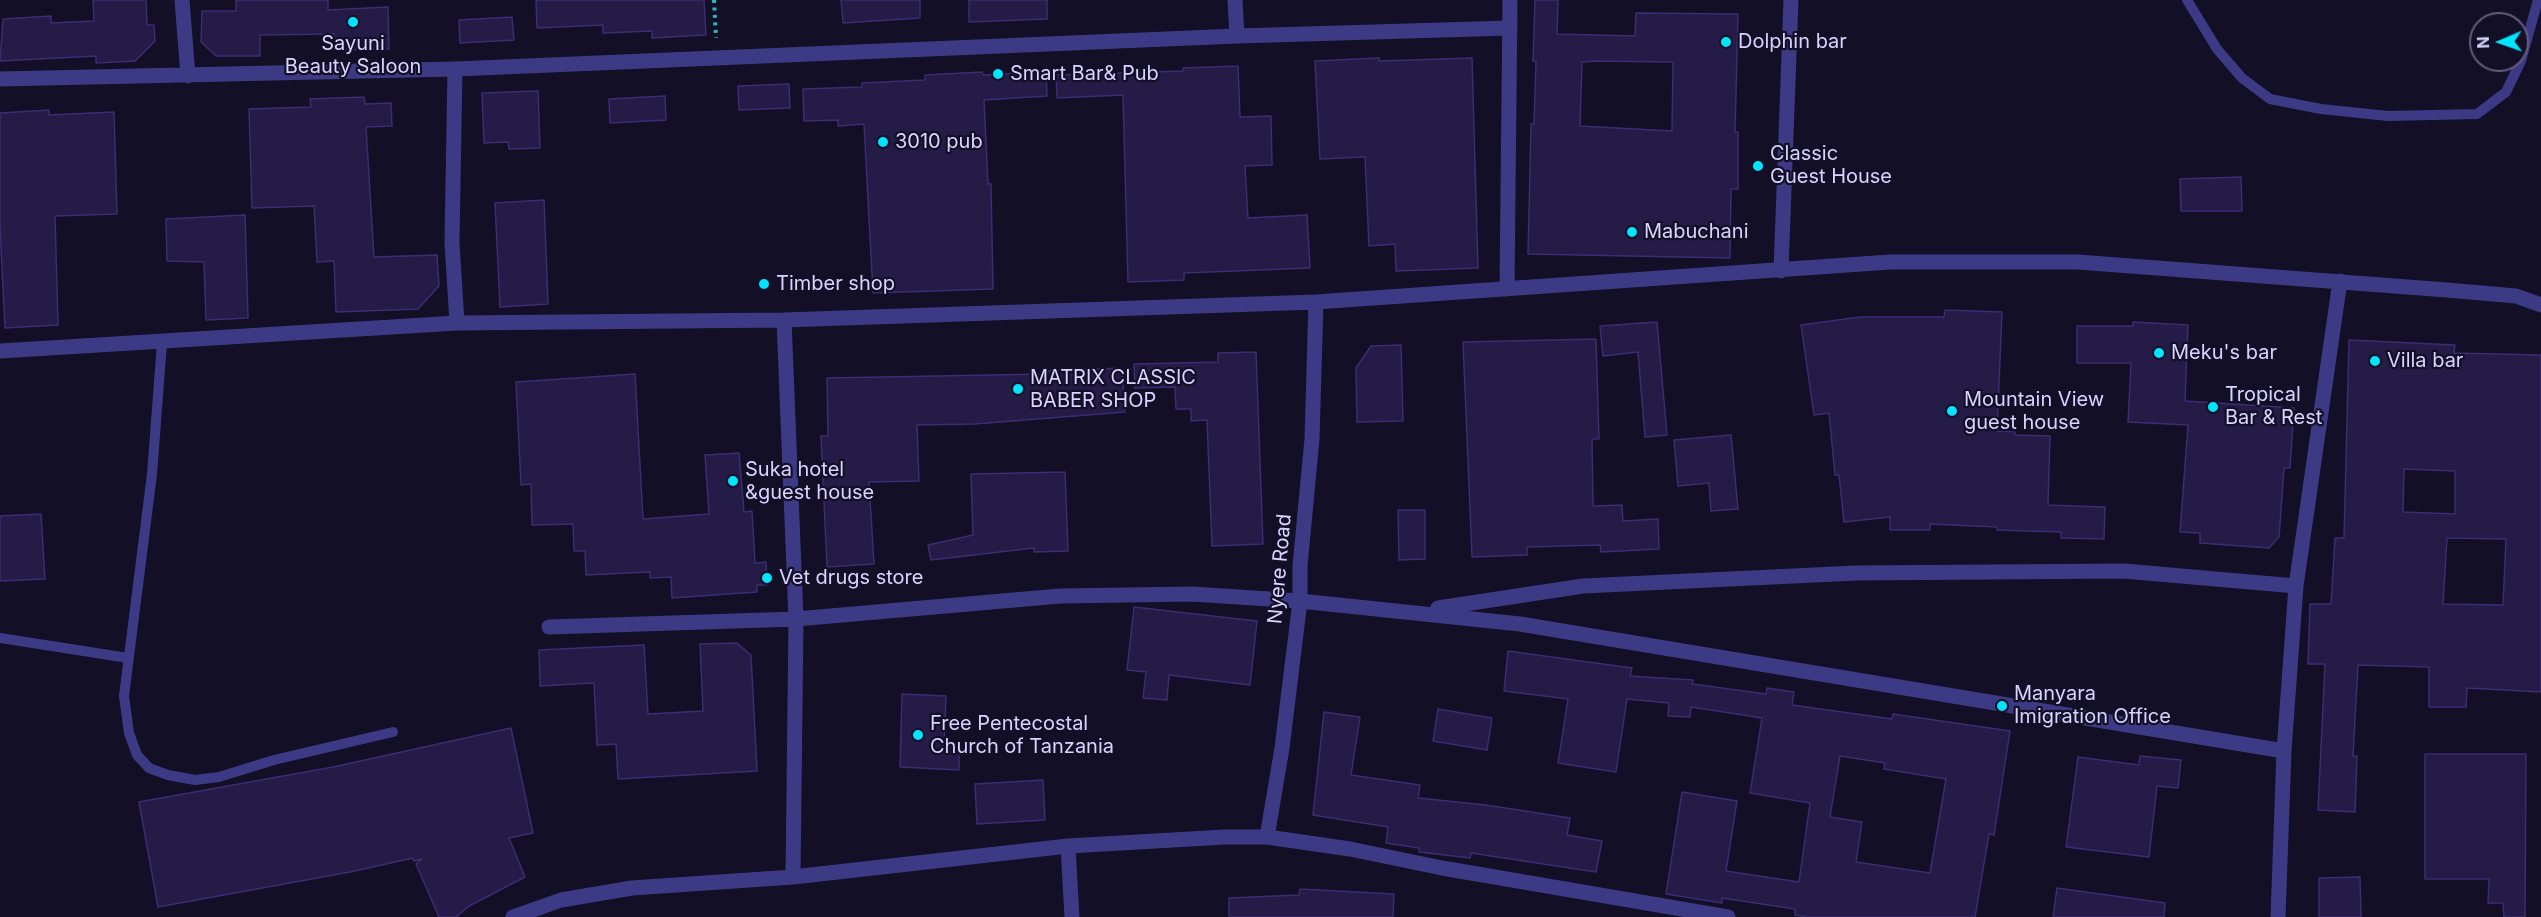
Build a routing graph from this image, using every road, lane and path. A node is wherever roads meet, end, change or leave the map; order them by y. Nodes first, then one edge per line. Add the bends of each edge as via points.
1 (182, 0) edge
2 (714, 0) edge
3 (1235, 0) edge
4 (1510, 0) edge
5 (1791, 0) edge
6 (2187, 0) edge
7 (2538, 0) edge
8 (1510, 28) junction
9 (1236, 36) junction
10 (718, 60) junction
11 (455, 69) junction
12 (188, 76) junction
13 (0, 79) edge
14 (1781, 270) junction
15 (2340, 281) junction
16 (1507, 289) junction
17 (1316, 302) junction
18 (2541, 305) edge
19 (784, 320) junction
20 (457, 323) junction
21 (162, 343) junction
22 (0, 351) edge
23 (2296, 586) junction
24 (1299, 601) junction
25 (1420, 611) junction
26 (796, 619) junction
27 (549, 627) dead end
28 (0, 638) edge
29 (128, 658) junction
30 (393, 732) dead end
31 (2284, 751) junction
32 (1267, 837) junction
33 (1068, 846) junction
34 (793, 877) junction
35 (513, 917) edge
36 (1072, 917) edge
37 (1728, 917) edge
38 (2278, 917) edge

1 - 12 street
2 - 10 path
3 - 9 street
4 - 8 street
5 - 14 street
6 - 7 lane via 2217,49 2270,99 2388,116 2477,114 2492,103 2506,92 2521,61
8 - 9 street
8 - 16 street
9 - 10 street
10 - 11 street
11 - 12 street
11 - 20 street via 452,243
12 - 13 street
14 - 15 street via 1890,262 2078,262
14 - 16 street
15 - 18 street via 2516,296
15 - 23 street
16 - 17 street
17 - 19 street
17 - 24 street, Nyere Road via 1312,439
19 - 20 street
19 - 26 street
20 - 21 street
21 - 22 street
21 - 29 lane via 152,474
23 - 25 street via 2124,571 1856,573 1583,586
23 - 31 street
24 - 25 street
24 - 26 street via 1192,594 1060,596
24 - 32 street, Nyere Road via 1281,758
25 - 31 street via 1713,655
26 - 27 street
26 - 34 street
28 - 29 lane
29 - 30 lane via 124,696 129,733 137,755 149,768 168,776 195,780 219,777
31 - 38 street
32 - 33 street
32 - 37 street
33 - 34 street
33 - 36 street
34 - 35 street via 632,888 561,900

